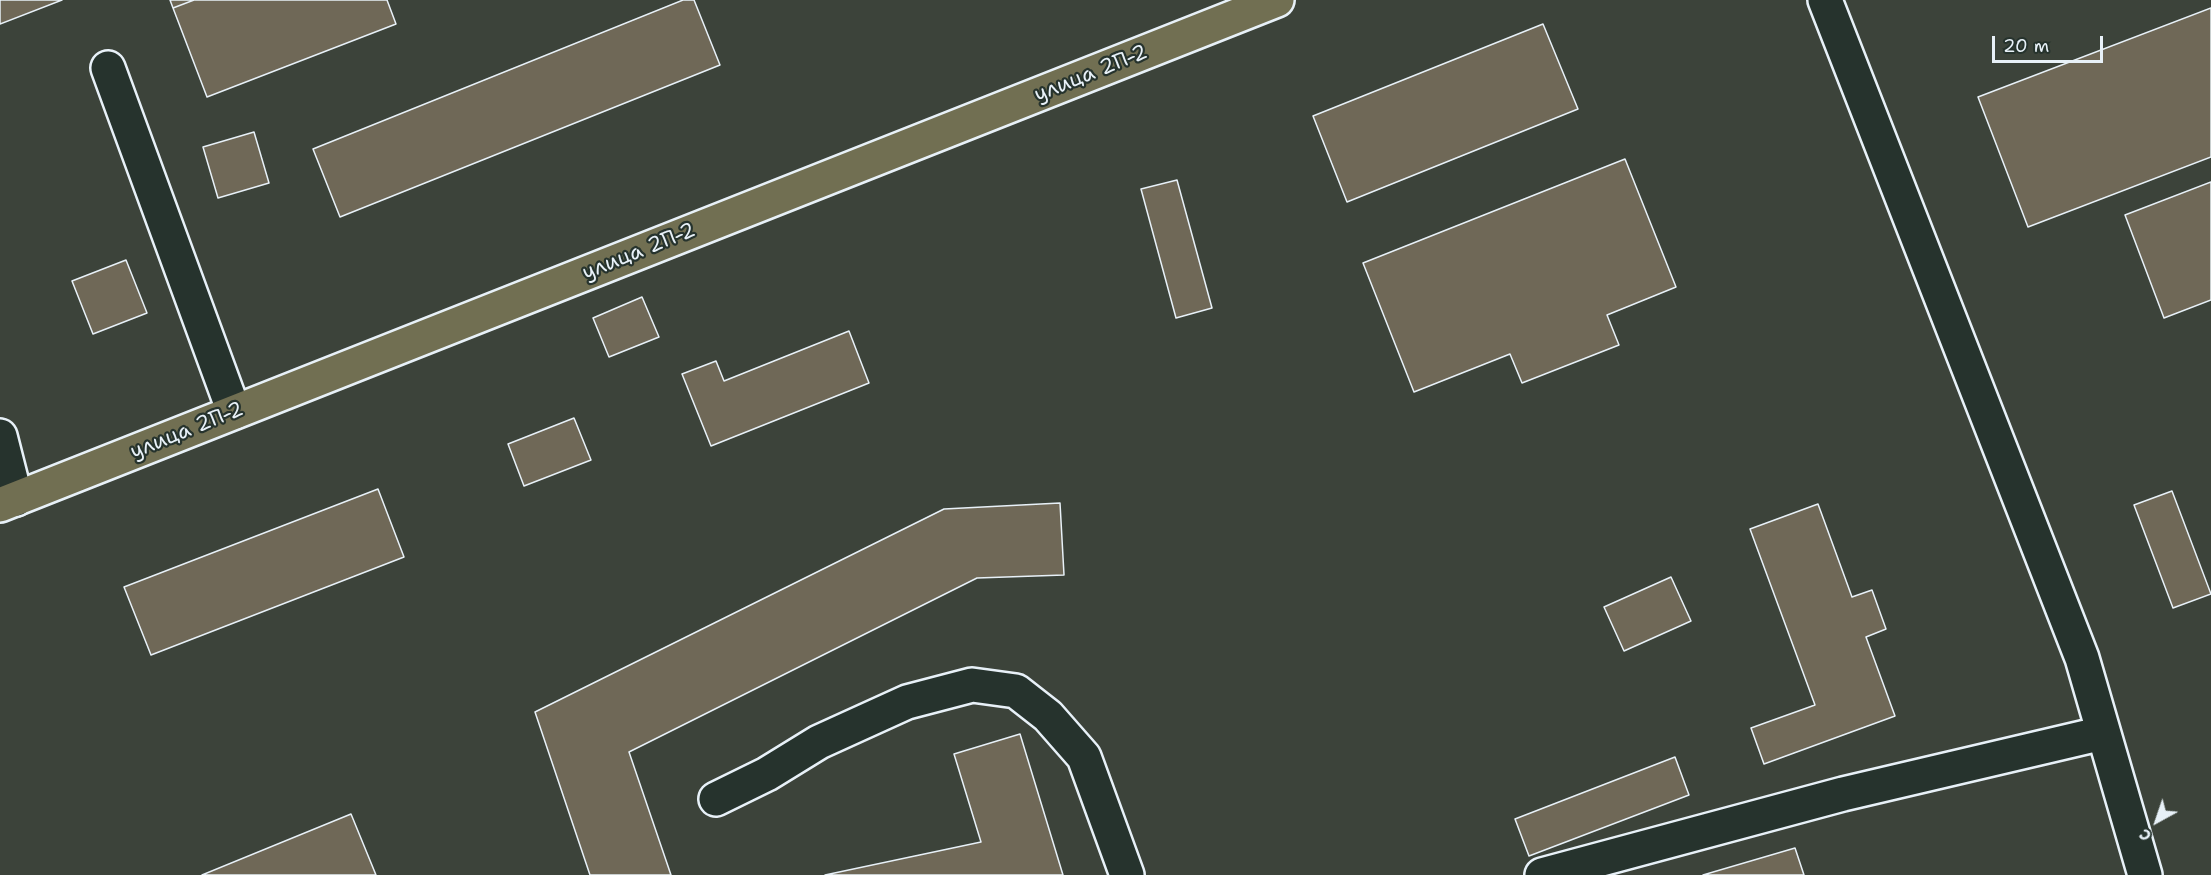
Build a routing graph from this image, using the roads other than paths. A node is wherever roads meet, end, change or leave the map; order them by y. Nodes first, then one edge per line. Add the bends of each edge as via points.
1 (1277, 0) edge
2 (1825, 0) edge
3 (108, 68) dead end
4 (234, 412) junction
5 (0, 436) edge
6 (8, 502) edge
7 (2103, 733) junction
8 (716, 799) dead end
9 (1126, 875) edge
10 (1542, 875) edge
11 (2145, 875) edge

1 - 4 main road, улица 2П-2
2 - 7 street via 2082,658
3 - 4 street
4 - 6 main road, улица 2П-2
5 - 6 street
7 - 10 street via 1843,794
7 - 11 street
8 - 9 street via 819,742 907,702 972,685 1016,691 1048,716 1084,757

